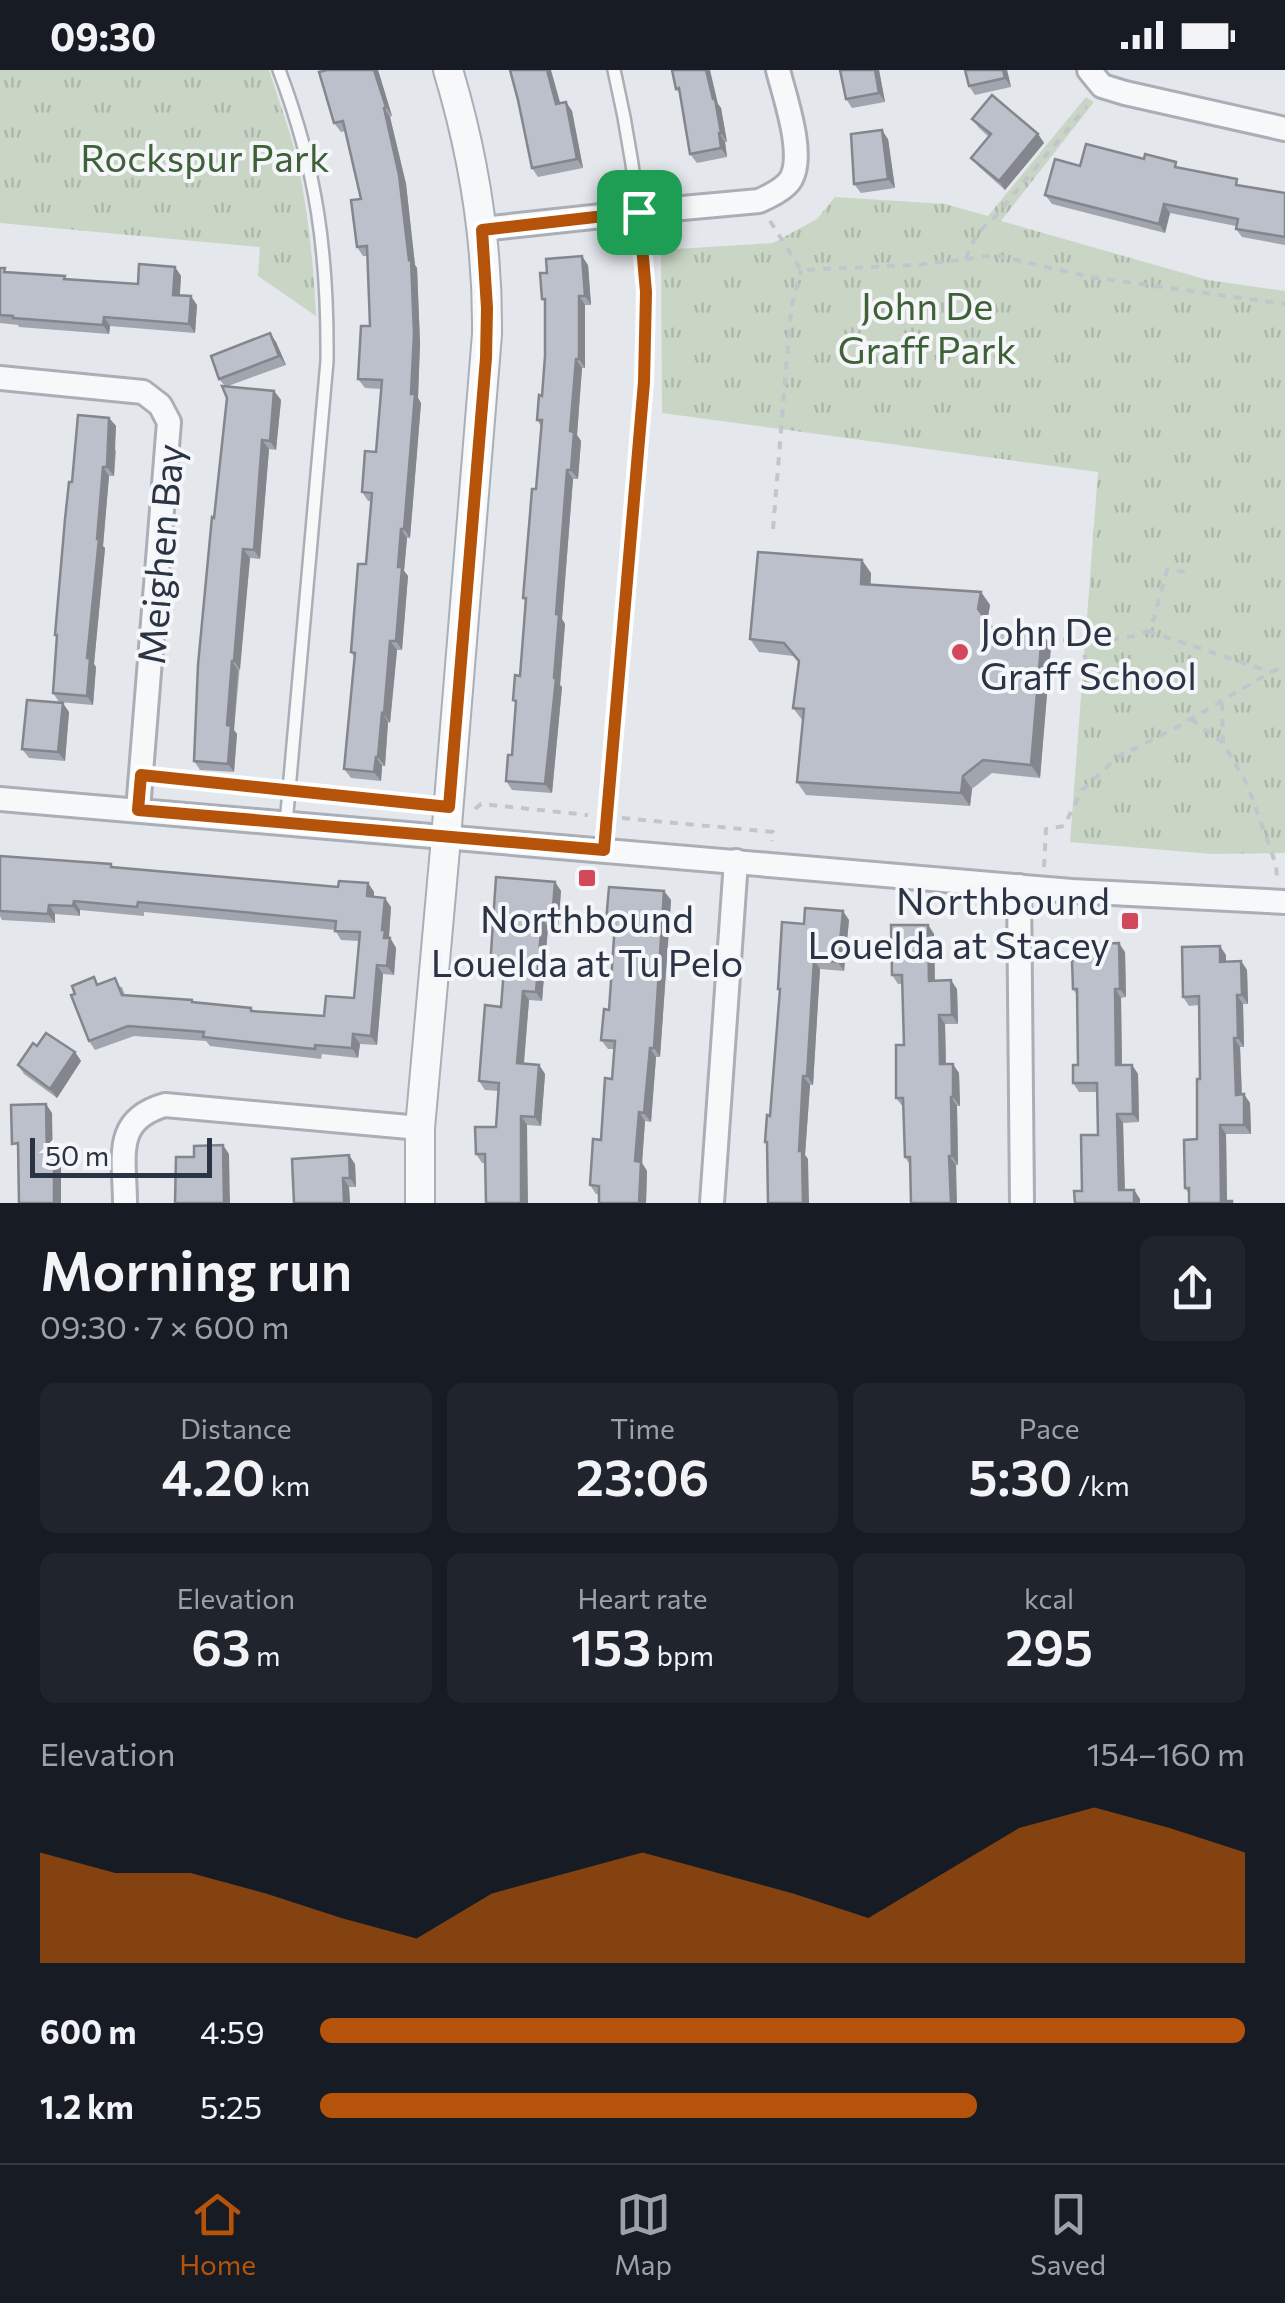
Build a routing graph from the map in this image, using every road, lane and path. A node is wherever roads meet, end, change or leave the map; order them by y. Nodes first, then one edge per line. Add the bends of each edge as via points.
1 (279, 70) edge
2 (448, 70) edge
3 (614, 70) edge
4 (778, 70) edge
5 (1095, 78) edge
6 (1285, 129) edge
7 (759, 202) junction
8 (639, 212) junction
9 (482, 230) junction
10 (966, 259) junction
11 (802, 270) junction
12 (1285, 304) edge
13 (0, 378) edge
14 (773, 530) dead end
15 (1188, 572) dead end
16 (1148, 630) junction
17 (1063, 640) dead end
18 (1078, 640) junction
19 (1285, 666) edge
20 (1091, 672) dead end
21 (1271, 672) junction
22 (1222, 701) junction
23 (1191, 718) junction
24 (1223, 743) junction
25 (141, 775) junction
26 (289, 792) junction
27 (0, 799) edge
28 (449, 807) junction
29 (138, 810) junction
30 (607, 816) junction
31 (286, 824) junction
32 (446, 838) junction
33 (772, 846) dead end
34 (604, 850) junction
35 (736, 861) junction
36 (1044, 868) dead end
37 (1019, 886) junction
38 (1282, 902) edge
39 (420, 1128) junction
40 (125, 1203) edge
41 (420, 1203) edge
42 (712, 1203) edge
43 (1022, 1203) edge

1 - 26 lane via 308,158 328,298
2 - 9 street
3 - 8 lane
4 - 7 street via 797,162 790,182
5 - 6 street
5 - 10 path
7 - 8 street
7 - 11 path
8 - 9 street
8 - 30 lane via 644,382
9 - 28 street via 486,358
10 - 11 path
10 - 12 path via 995,255 1090,277
11 - 14 path via 790,321
13 - 25 street, Meighen Bay via 143,392 169,422
15 - 16 path via 1167,570
16 - 18 path
16 - 21 path
17 - 18 path
18 - 20 path
19 - 21 path
21 - 22 path
22 - 23 path
22 - 24 path
23 - 24 path
23 - 36 path via 1118,757 1082,790 1064,826 1046,829
24 - 38 path via 1248,786
25 - 26 path
25 - 29 street, Meighen Bay
26 - 28 path
26 - 31 lane
27 - 29 street
28 - 30 path
28 - 32 street
29 - 31 street
30 - 33 path via 772,832
30 - 34 lane
31 - 32 street
32 - 34 street
32 - 39 street
34 - 35 street
35 - 37 street
35 - 42 street
37 - 38 street
37 - 43 street
39 - 40 street via 165,1105 138,1115 124,1141
39 - 41 street

